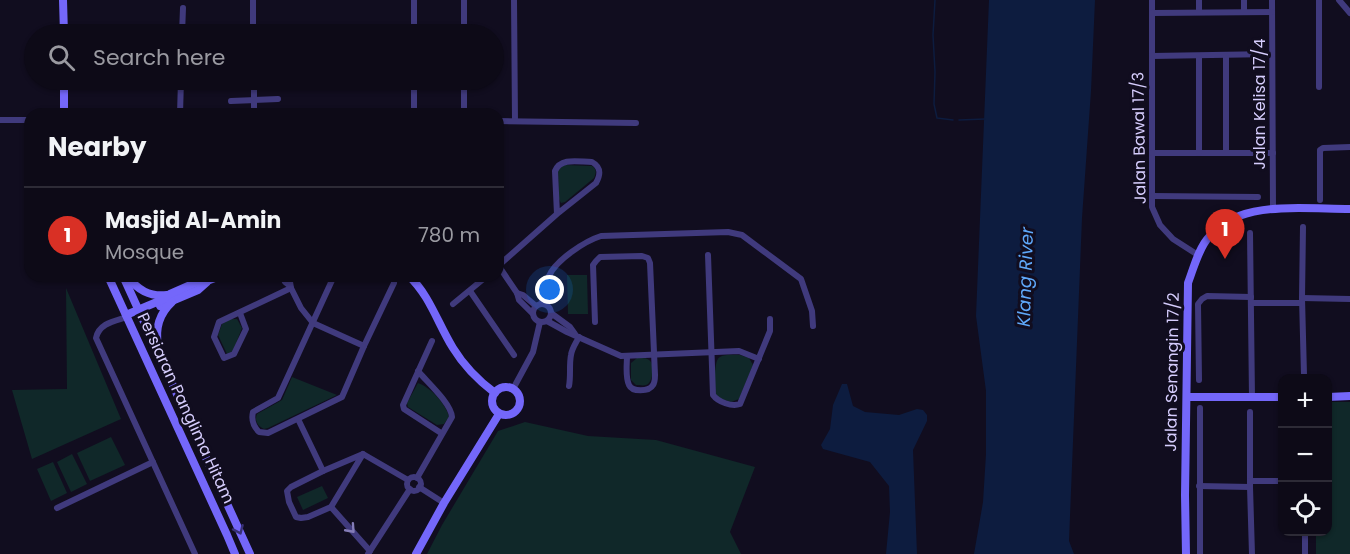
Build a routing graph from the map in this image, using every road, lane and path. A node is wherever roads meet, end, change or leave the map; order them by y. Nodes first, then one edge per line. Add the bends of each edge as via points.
1 (63, 0) edge
2 (253, 0) edge
3 (414, 0) edge
4 (464, 0) edge
5 (514, 0) edge
6 (1152, 0) edge
7 (1199, 0) edge
8 (1244, 0) edge
9 (1272, 0) edge
10 (1319, 0) edge
11 (1339, 0) edge
12 (183, 8) dead end
13 (1244, 11) junction
14 (1199, 12) junction
15 (1272, 12) junction
16 (1152, 13) junction
17 (1350, 13) edge
18 (64, 24) edge
19 (182, 24) edge
20 (253, 24) edge
21 (414, 24) edge
22 (464, 24) edge
23 (1272, 54) junction
24 (1152, 56) junction
25 (1199, 56) junction
26 (1226, 56) junction
27 (1319, 87) dead end
28 (64, 90) edge
29 (181, 90) edge
30 (254, 90) edge
31 (414, 90) edge
32 (464, 90) edge
33 (278, 99) dead end
34 (254, 100) junction
35 (231, 101) dead end
36 (64, 108) edge
37 (180, 108) edge
38 (254, 108) edge
39 (414, 108) edge
40 (464, 108) edge
41 (0, 120) edge
42 (24, 120) edge
43 (504, 121) edge
44 (515, 121) junction
45 (636, 123) dead end
46 (1350, 147) edge
47 (1152, 153) junction
48 (1199, 153) junction
49 (1226, 153) junction
50 (1272, 153) junction
51 (1152, 196) junction
52 (1258, 197) dead end
53 (1320, 200) dead end
54 (1273, 209) junction
55 (1350, 209) edge
56 (557, 214) junction
57 (1303, 227) dead end
58 (1250, 233) dead end
59 (708, 255) dead end
60 (1198, 255) junction
61 (504, 261) edge
62 (504, 275) edge
63 (111, 282) edge
64 (128, 282) edge
65 (130, 282) edge
66 (201, 282) edge
67 (285, 282) edge
68 (290, 282) edge
69 (331, 282) edge
70 (414, 282) edge
71 (480, 282) edge
72 (394, 283) dead end
73 (290, 287) junction
74 (470, 291) junction
75 (517, 293) junction
76 (171, 298) junction
77 (1350, 299) edge
78 (1251, 300) junction
79 (1302, 300) junction
80 (453, 304) dead end
81 (539, 305) junction
82 (140, 312) junction
83 (240, 312) junction
84 (551, 313) junction
85 (533, 314) junction
86 (127, 317) junction
87 (770, 319) dead end
88 (543, 321) junction
89 (595, 322) dead end
90 (313, 323) junction
91 (813, 326) dead end
92 (577, 336) junction
93 (432, 341) dead end
94 (364, 346) junction
95 (711, 352) junction
96 (514, 355) dead end
97 (654, 355) junction
98 (160, 356) junction
99 (627, 356) junction
100 (759, 359) junction
101 (418, 371) junction
102 (1304, 374) edge
103 (1199, 380) dead end
104 (569, 386) dead end
105 (513, 389) junction
106 (495, 393) junction
107 (1350, 396) edge
108 (1187, 397) junction
109 (1252, 397) junction
110 (1278, 397) edge
111 (1332, 397) edge
112 (1200, 408) dead end
113 (1250, 412) dead end
114 (500, 414) junction
115 (298, 419) junction
116 (441, 433) junction
117 (363, 454) junction
118 (153, 462) junction
119 (343, 462) junction
120 (323, 471) junction
121 (351, 474) junction
122 (417, 478) junction
123 (408, 480) junction
124 (1278, 481) edge
125 (1250, 484) junction
126 (1199, 486) junction
127 (419, 488) junction
128 (410, 489) junction
129 (444, 503) junction
130 (331, 507) junction
131 (57, 508) dead end
132 (227, 535) junction
133 (1305, 536) edge
134 (369, 552) edge
135 (195, 554) edge
136 (228, 554) edge
137 (235, 554) edge
138 (250, 554) edge
139 (416, 554) edge
140 (1186, 554) edge
141 (1200, 554) edge
142 (1252, 554) edge
143 (1305, 554) edge

1 - 18 street
2 - 20 street
3 - 21 street
4 - 22 street
5 - 44 street
6 - 16 street, Jalan Bawal 17/3
7 - 14 street
8 - 13 street
9 - 15 street, Jalan Kelisa 17/4
10 - 27 street
11 - 17 street
12 - 19 street
13 - 14 street
13 - 15 street
14 - 16 street
15 - 23 street, Jalan Kelisa 17/4
16 - 24 street, Jalan Bawal 17/3
23 - 26 street
23 - 50 street, Jalan Kelisa 17/4
24 - 25 street
24 - 47 street, Jalan Bawal 17/3
25 - 26 street
25 - 48 street
26 - 49 street
28 - 36 street
29 - 37 street
30 - 34 street
31 - 39 street
32 - 40 street
33 - 34 street
34 - 35 street
34 - 38 street
41 - 42 street
43 - 44 street
44 - 45 street
46 - 53 street via 1320,150
47 - 48 street
47 - 51 street, Jalan Bawal 17/3
48 - 49 street
49 - 50 street
50 - 54 street, Jalan Kelisa 17/4
51 - 52 street
51 - 60 street, Jalan Bawal 17/3 via 1160,225
54 - 55 street, Jalan Senangin 17/2
54 - 60 street, Jalan Senangin 17/2 via 1239,215 1229,221 1208,238
56 - 56 street via 558,165 596,164 600,176 596,183
56 - 61 street
57 - 79 street
58 - 78 street
59 - 95 street
60 - 108 street, Jalan Senangin 17/2 via 1188,284
62 - 75 street
63 - 86 street, Persiaran Panglima Hitam
64 - 82 street, Persiaran Panglima Hitam
65 - 76 street via 144,293
66 - 76 street
67 - 73 street
68 - 73 street
69 - 90 street
70 - 106 street via 462,361
71 - 74 street
72 - 94 street
73 - 83 street
73 - 90 street
74 - 80 street
74 - 96 street
75 - 81 street
75 - 85 street
76 - 82 street
76 - 98 street via 160,316 156,333
77 - 79 street
78 - 79 street
78 - 103 street via 1207,296 1198,304
78 - 109 street
79 - 102 street
81 - 84 street via 547,305
81 - 85 street
81 - 91 street via 555,267 589,240 601,236 728,232 742,235 801,279
82 - 86 street
82 - 98 street, Persiaran Panglima Hitam
83 - 83 street via 219,322 216,329 214,337 224,358 234,354 246,329
84 - 88 street
84 - 92 street
85 - 88 street
86 - 118 street via 104,325 96,338
86 - 132 street, Persiaran Panglima Hitam
87 - 100 street via 770,331
88 - 92 street
88 - 105 street via 533,352
89 - 97 street via 596,261 600,257 648,258
90 - 94 street
90 - 115 street via 278,398 253,412 252,417 254,426 262,433
92 - 99 street
92 - 104 street
93 - 101 street
94 - 115 street via 342,397
95 - 97 street
95 - 100 street via 739,351
95 - 100 street via 714,398 735,406 740,404
97 - 99 street
97 - 99 street via 654,383 646,390 630,388
98 -> 138 street, Persiaran Panglima Hitam
101 - 116 street via 452,412
101 - 116 street via 404,409
105 - 106 street via 504,387
105 - 114 street via 519,396 518,409
106 - 114 street via 493,405
107 - 111 street
108 - 109 street
108 - 140 street, Jalan Senangin 17/2
109 - 110 street
112 - 126 street
113 - 125 street
114 - 129 street
115 - 120 street
116 - 122 street
117 - 119 street
117 - 121 street
117 - 123 street
118 - 131 street
118 - 135 street
119 - 120 street
119 - 121 street via 350,464
120 - 130 street via 291,487 287,497 299,518
121 - 130 street
122 - 123 street
122 - 127 street
123 - 128 street
124 - 125 street
125 - 126 street
125 - 142 street
126 - 141 street
127 - 128 street
127 - 129 street
128 - 134 street
129 - 139 street
130 -> 134 street
132 - 136 street
132 - 137 street, Persiaran Panglima Hitam
133 - 143 street

